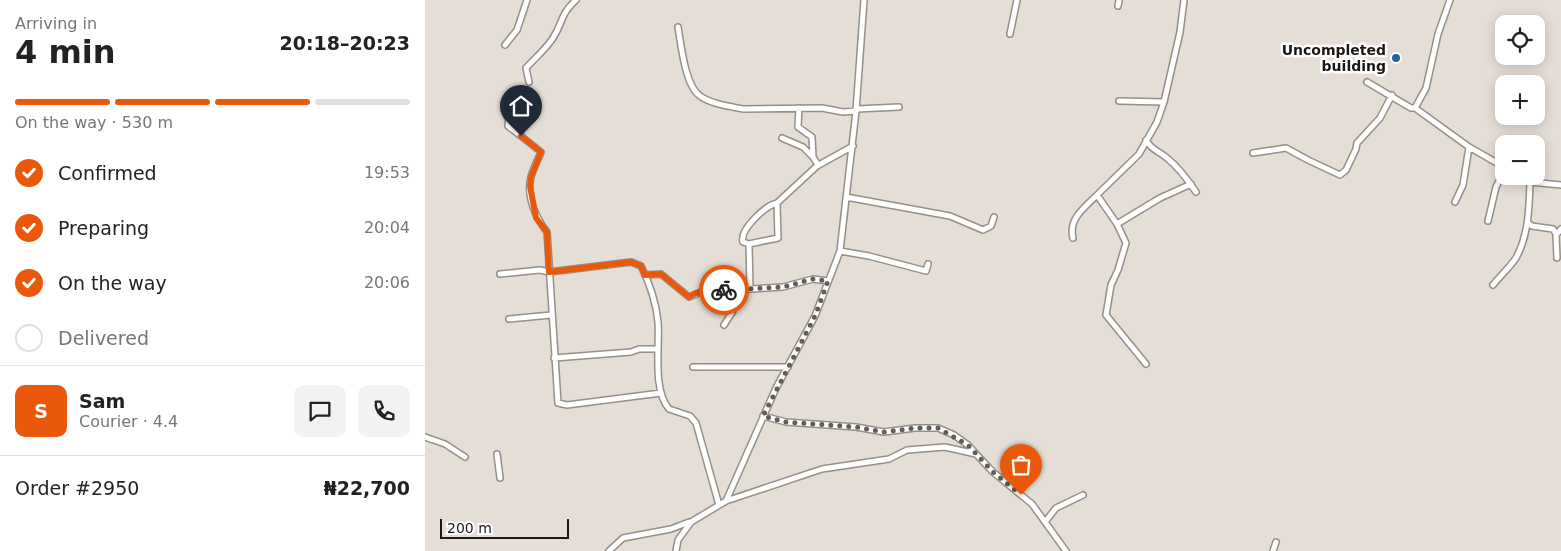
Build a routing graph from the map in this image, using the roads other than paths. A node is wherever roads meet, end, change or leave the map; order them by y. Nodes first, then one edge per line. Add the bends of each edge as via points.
1 (527, 0) edge
2 (576, 0) edge
3 (864, 0) edge
4 (1017, 0) edge
5 (1184, 0) edge
6 (1450, 0) edge
7 (678, 27) dead end
8 (1010, 34) dead end
9 (505, 45) dead end
10 (529, 82) dead end
11 (1367, 82) dead end
12 (1392, 96) junction
13 (511, 100) dead end
14 (1119, 101) dead end
15 (1165, 102) junction
16 (899, 107) dead end
17 (799, 108) junction
18 (1415, 108) junction
19 (856, 110) junction
20 (537, 114) dead end
21 (521, 136) junction
22 (782, 138) dead end
23 (1146, 140) junction
24 (853, 146) junction
25 (1469, 147) junction
26 (1253, 154) dead end
27 (813, 157) junction
28 (1495, 162) edge
29 (818, 165) junction
30 (1545, 183) edge
31 (1191, 184) junction
32 (1497, 185) edge
33 (1530, 185) edge
34 (1561, 185) edge
35 (1196, 192) dead end
36 (1097, 195) junction
37 (847, 197) junction
38 (1455, 202) dead end
39 (777, 203) junction
40 (994, 217) dead end
41 (1488, 221) dead end
42 (1117, 224) junction
43 (1527, 224) junction
44 (1561, 229) edge
45 (1556, 234) junction
46 (1073, 238) dead end
47 (749, 244) junction
48 (840, 251) junction
49 (1557, 258) dead end
50 (928, 264) dead end
51 (549, 272) junction
52 (500, 274) dead end
53 (645, 275) junction
54 (828, 281) junction
55 (1493, 285) dead end
56 (750, 288) junction
57 (727, 290) junction
58 (551, 315) junction
59 (509, 319) dead end
60 (723, 325) dead end
61 (657, 349) junction
62 (554, 358) junction
63 (1145, 364) dead end
64 (788, 366) junction
65 (693, 367) dead end
66 (661, 393) junction
67 (763, 416) junction
68 (425, 437) edge
69 (497, 454) dead end
70 (976, 454) junction
71 (465, 457) dead end
72 (499, 478) dead end
73 (1083, 494) dead end
74 (726, 501) junction
75 (719, 505) junction
76 (691, 522) junction
77 (1045, 522) junction
78 (1277, 542) dead end
79 (609, 551) edge
80 (676, 551) edge
81 (1066, 551) edge
82 (1273, 551) edge

1 - 9 street via 517,30
2 - 10 street via 561,16 551,41 526,68
3 - 19 street
4 - 8 street
5 - 15 street
6 - 18 street via 1438,34 1426,88
7 - 17 street via 689,80 700,96 744,109
11 - 12 street
12 - 18 street
12 - 26 street via 1379,118 1357,143 1346,170 1340,175 1286,148
13 - 21 street via 508,126
14 - 15 street
15 - 23 street
16 - 19 street
17 - 19 street
17 - 27 street via 798,127 812,137
18 - 25 street
19 - 24 street
20 - 21 street via 514,103
21 - 51 street via 541,152 530,186 536,218 547,232
22 - 27 street via 803,147
23 - 31 street via 1150,148 1169,159
23 - 36 street via 1139,154
24 - 29 street
24 - 37 street
25 - 28 street
25 - 38 street via 1463,185
27 - 29 street
29 - 39 street
30 - 34 street
31 - 35 street
31 - 42 street via 1159,198
32 - 41 street
33 - 43 street
36 - 42 street
36 - 46 street via 1074,221
37 - 40 street via 950,216 983,230 991,226
37 - 48 street
39 - 47 street via 769,204 743,231 743,242
39 - 47 street via 778,238
42 - 63 street via 1126,244 1111,285 1106,315
43 - 45 street via 1553,229
43 - 55 street via 1515,258
44 - 45 street
45 - 49 street
47 - 56 street
48 - 50 street via 926,271
48 - 54 street
51 - 52 street
51 - 53 street via 631,262 641,266
51 - 58 street
53 - 57 street via 661,274 689,297 696,293
53 - 61 street via 653,293
54 - 56 street via 813,279 783,287
54 - 64 street via 815,316
56 - 57 street
57 - 60 street via 733,311
58 - 59 street
58 - 62 street
61 - 62 street
61 - 66 street
62 - 66 street via 557,398 561,404
64 - 65 street
64 - 67 street
66 - 75 street via 669,409 689,416 695,423
67 - 70 street via 785,422 884,432 938,428 954,435
67 - 74 street
68 - 71 street via 445,444
69 - 72 street
70 - 74 street via 945,446 907,450 889,458 822,468
70 - 77 street via 1032,504
73 - 77 street via 1056,508
74 - 75 street
75 - 76 street
76 - 79 street via 623,538
76 - 80 street
77 - 81 street
78 - 82 street

